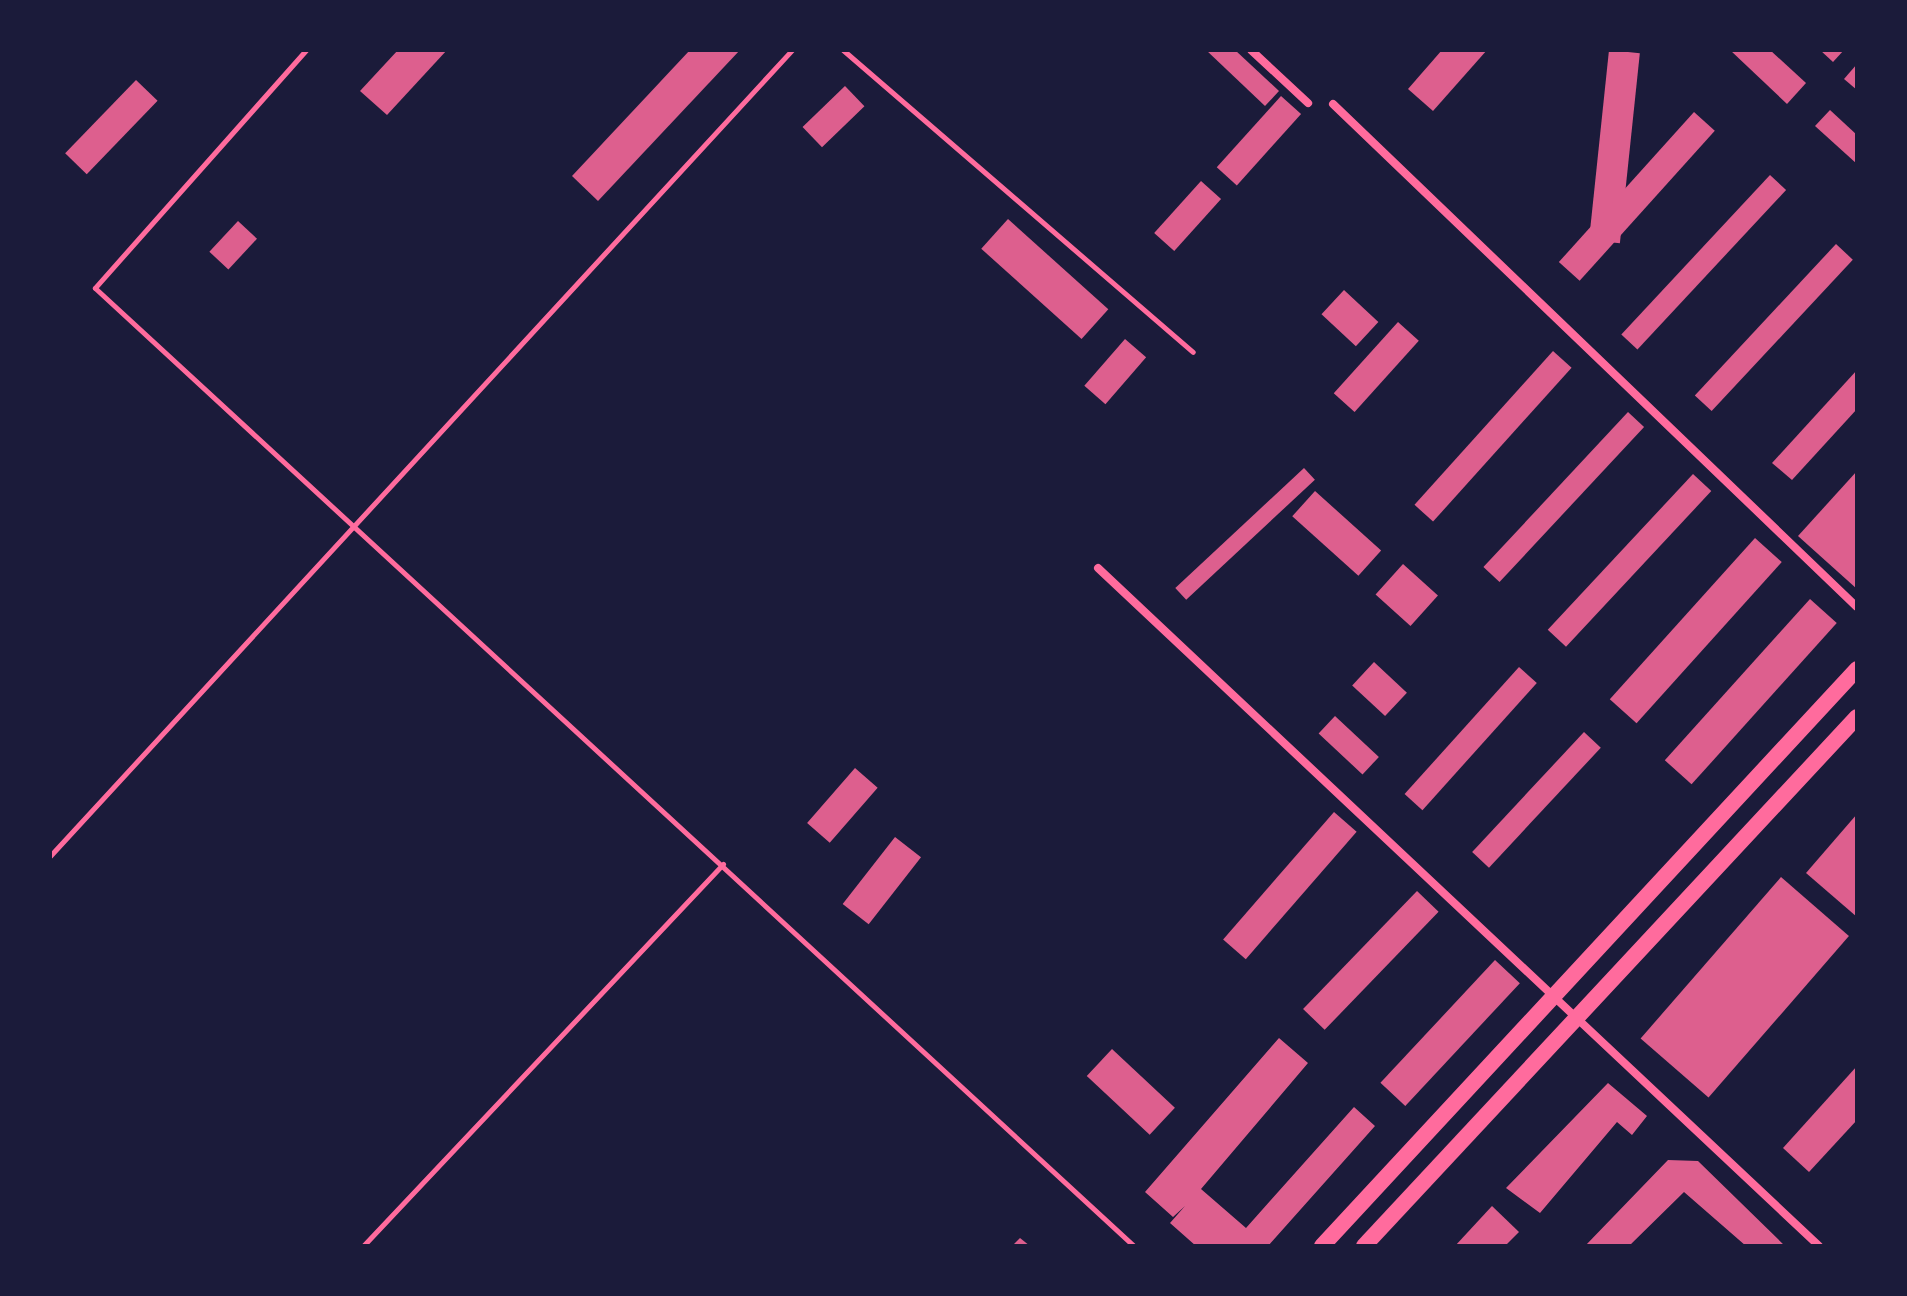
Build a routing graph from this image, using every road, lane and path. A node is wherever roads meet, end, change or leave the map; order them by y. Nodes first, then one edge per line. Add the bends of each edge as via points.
1 (306, 50) edge
2 (792, 50) edge
3 (843, 50) edge
4 (1251, 50) edge
5 (1308, 103) dead end
6 (1333, 104) dead end
7 (1193, 352) dead end
8 (356, 528) junction
9 (1098, 568) dead end
10 (1857, 607) edge
11 (1857, 669) edge
12 (1857, 717) edge
13 (50, 856) edge
14 (723, 864) junction
15 (1552, 998) junction
16 (1575, 1019) junction
17 (363, 1246) edge
18 (1134, 1246) edge
19 (1322, 1246) edge
20 (1364, 1246) edge
21 (1819, 1246) edge

1 - 8 lane via 95,288
2 - 8 lane
3 - 7 lane
4 - 5 street
6 - 10 street
8 - 13 lane
8 - 14 lane
9 - 15 street
11 - 15 main road
12 - 16 main road
14 - 17 lane
14 - 18 lane
15 - 16 street
15 - 19 main road
16 - 20 main road
16 - 21 street

